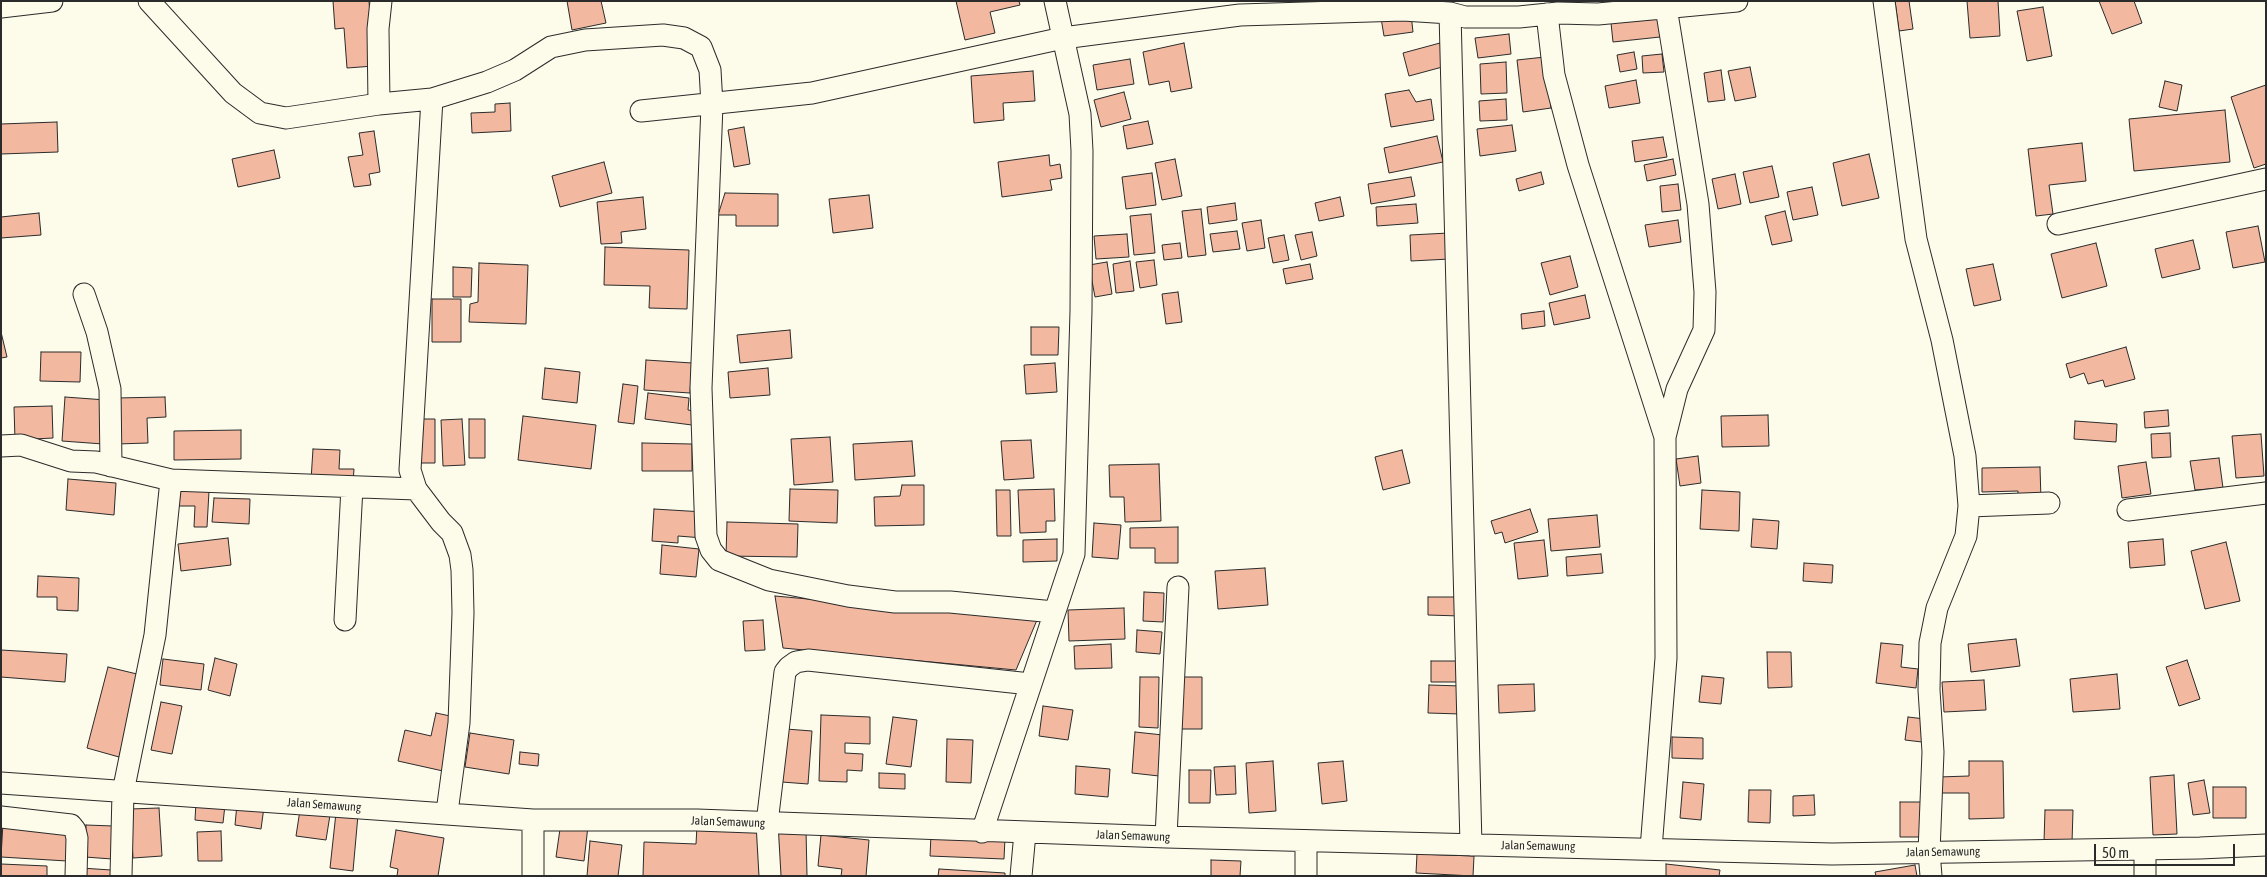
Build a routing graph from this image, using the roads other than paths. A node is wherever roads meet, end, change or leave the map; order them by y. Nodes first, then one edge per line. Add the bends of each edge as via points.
1 (52, 1) edge
2 (149, 1) edge
3 (380, 1) edge
4 (1055, 1) edge
5 (1737, 1) edge
6 (1884, 1) edge
7 (1666, 5) edge
8 (1403, 6) edge
9 (1, 7) edge
10 (1250, 8) edge
11 (1450, 13) junction
12 (1547, 14) junction
13 (1064, 38) junction
14 (432, 99) junction
15 (379, 104) junction
16 (712, 105) junction
17 (641, 111) dead end
18 (2266, 179) edge
19 (2058, 224) dead end
20 (84, 294) dead end
21 (1665, 437) junction
22 (1, 446) edge
23 (111, 466) junction
24 (170, 480) junction
25 (352, 487) junction
26 (416, 490) junction
27 (2266, 493) edge
28 (2049, 503) dead end
29 (1969, 506) junction
30 (2128, 510) dead end
31 (1178, 587) dead end
32 (1054, 612) junction
33 (344, 620) dead end
34 (1030, 684) junction
35 (1, 783) edge
36 (123, 792) junction
37 (447, 812) junction
38 (1, 817) edge
39 (533, 820) junction
40 (767, 823) junction
41 (982, 832) junction
42 (1025, 833) junction
43 (1166, 837) junction
44 (1306, 841) junction
45 (2266, 844) edge
46 (1470, 845) junction
47 (1651, 849) junction
48 (2145, 849) junction
49 (1929, 852) junction
50 (76, 876) edge
51 (121, 876) edge
52 (533, 876) edge
53 (770, 876) edge
54 (1021, 876) edge
55 (1306, 876) edge
56 (1931, 876) edge
57 (2145, 876) edge

1 - 9 street
2 - 15 street via 233,93 260,112 275,117 300,117
3 - 15 street
4 - 13 street
5 - 7 street
6 - 29 street via 1916,239 1942,340 1965,456
7 - 12 street via 1598,14
7 - 21 street via 1698,204 1705,292 1704,330 1677,389
8 - 10 street
8 - 11 street
10 - 13 street
11 - 12 street via 1465,17
11 - 46 street
12 - 21 street via 1554,75 1578,165
13 - 16 street via 812,93
13 - 32 street via 1080,114 1080,311 1074,554
14 - 15 street
14 - 16 street via 515,70 551,47 585,40 663,35 684,38 701,47 710,70
14 - 26 street via 410,470
16 - 17 street
16 - 32 street via 701,388 706,536 711,550 720,560 769,580 848,596
18 - 19 street
20 - 23 street via 97,332 110,389
21 - 47 street via 1666,658
22 - 23 street via 21,445 71,461
23 - 24 street
24 - 25 street
24 - 36 street via 155,635
25 - 26 street
25 - 33 street
26 - 37 street via 452,532 462,570 459,723
27 - 30 street
28 - 29 street
29 - 49 street via 1966,536 1937,608 1930,636 1933,752
31 - 43 street
32 - 34 street
34 - 40 street via 808,660 796,662 785,672
34 - 41 street
35 - 36 street, Jalan Semawung
36 - 37 street, Jalan Semawung
36 - 51 street
37 - 39 street, Jalan Semawung
38 - 50 street via 71,824 77,838
39 - 40 street, Jalan Semawung
39 - 52 street
40 - 41 street, Jalan Semawung
40 - 53 street
41 - 42 street, Jalan Semawung
42 - 43 street, Jalan Semawung
42 - 54 street
43 - 44 street, Jalan Semawung
44 - 46 street, Jalan Semawung
44 - 55 street
45 - 48 street, Jalan Semawung
46 - 47 street, Jalan Semawung
47 - 49 street, Jalan Semawung via 1832,854
48 - 49 street, Jalan Semawung
48 - 57 street
49 - 56 street

